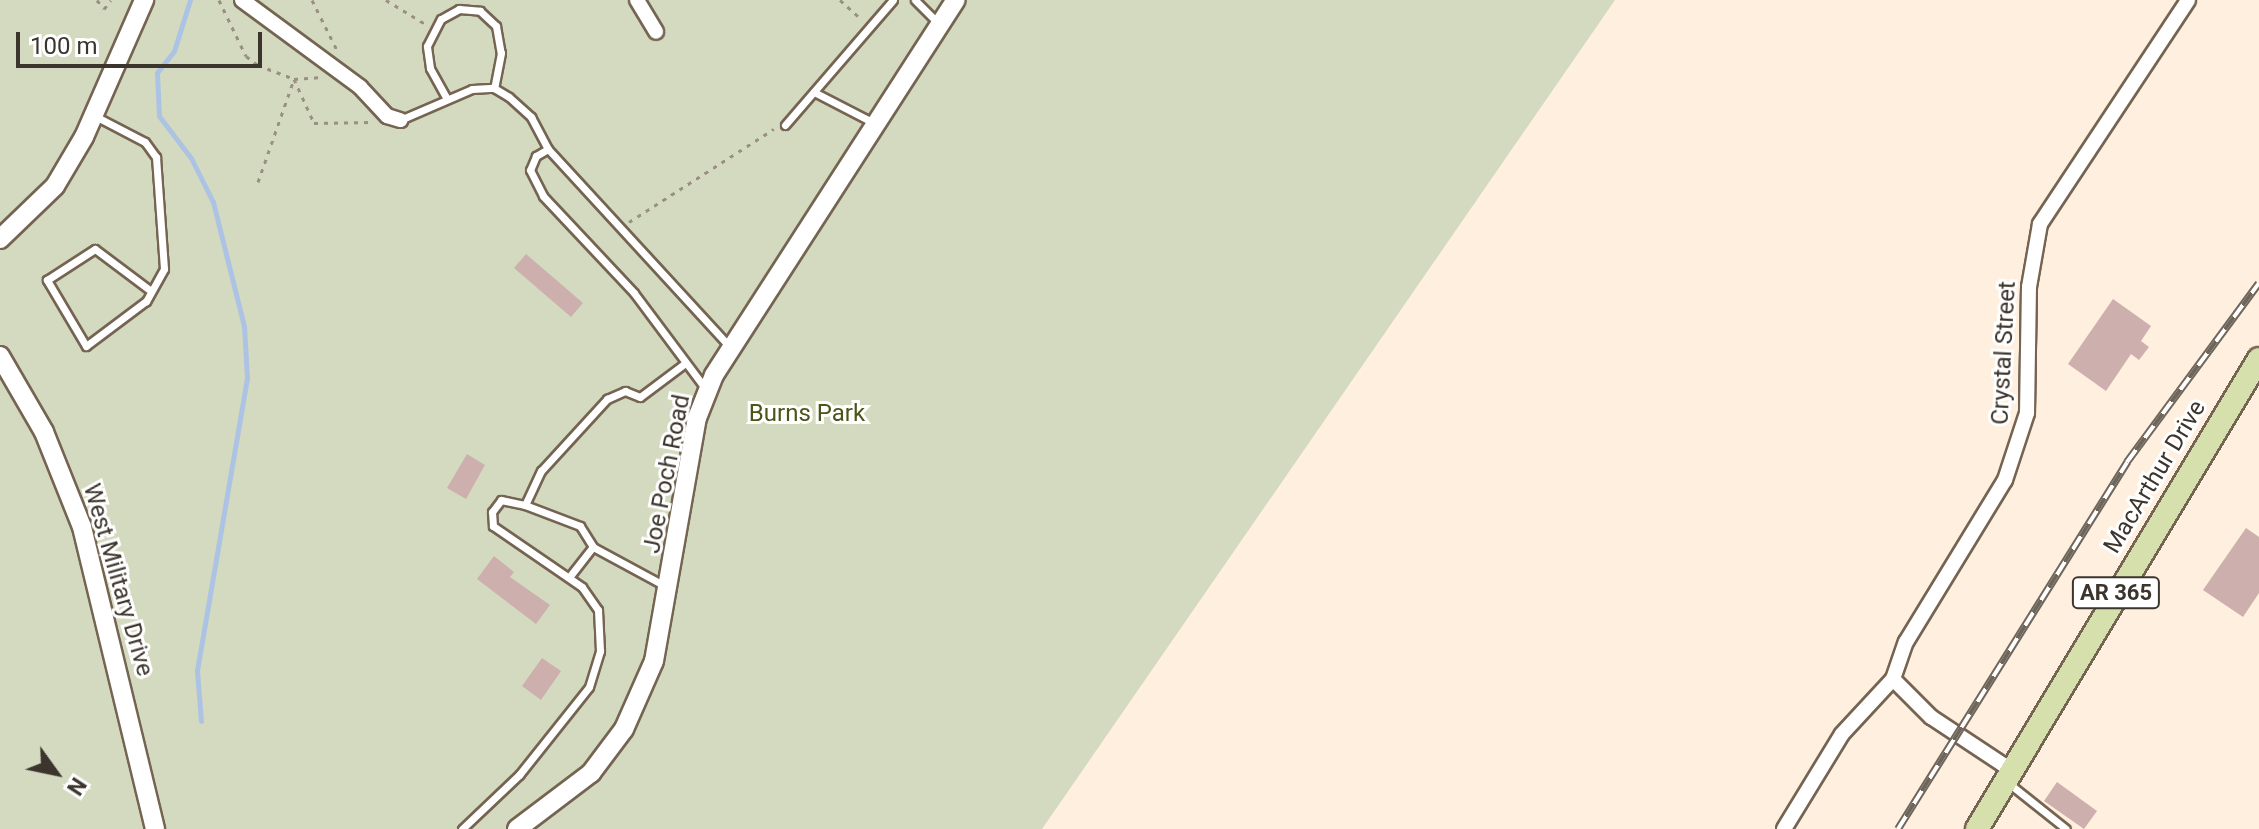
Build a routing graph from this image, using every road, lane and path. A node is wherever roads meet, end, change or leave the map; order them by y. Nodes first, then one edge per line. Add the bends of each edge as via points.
1 (97, 0) edge
2 (111, 0) edge
3 (144, 0) edge
4 (219, 0) edge
5 (242, 0) edge
6 (312, 0) edge
7 (386, 0) edge
8 (637, 0) edge
9 (840, 0) edge
10 (893, 0) edge
11 (915, 0) edge
12 (956, 0) edge
13 (2188, 0) edge
14 (939, 24) junction
15 (870, 27) junction
16 (433, 29) junction
17 (656, 32) dead end
18 (344, 74) junction
19 (294, 79) junction
20 (494, 88) junction
21 (814, 92) junction
22 (447, 99) junction
23 (93, 115) junction
24 (400, 120) junction
25 (876, 124) junction
26 (785, 125) joint
27 (548, 149) junction
28 (258, 182) dead end
29 (619, 229) junction
30 (0, 238) edge
31 (151, 291) junction
32 (729, 346) junction
33 (0, 356) edge
34 (2259, 359) edge
35 (684, 364) junction
36 (707, 390) junction
37 (525, 505) junction
38 (593, 547) junction
39 (570, 576) junction
40 (670, 588) junction
41 (1893, 679) junction
42 (2008, 775) junction
43 (151, 804) junction
44 (155, 829) edge
45 (164, 829) edge
46 (462, 829) edge
47 (517, 829) edge
48 (1784, 829) edge
49 (1977, 829) edge
50 (2066, 829) edge

1 - 2 path via 104,9
3 - 23 street
4 - 19 path via 246,56
5 - 18 street
6 - 18 path via 329,29
7 - 16 path
8 - 17 street
9 - 15 path
10 - 15 lane
11 - 14 lane
12 - 14 street, Joe Poch Road
13 - 41 street, Crystal Street via 2040,224 2031,260 2029,390 2022,436 2005,480 1906,642
14 - 25 street, Joe Poch Road
15 - 21 lane
16 - 20 lane via 459,9 480,11 492,20 501,53
16 - 22 lane via 426,56
18 - 19 path
18 - 24 street via 387,116
19 - 24 path via 314,123
19 - 28 path
20 - 22 lane
20 - 27 lane via 523,108
21 - 25 lane
21 - 26 lane
22 - 24 lane
23 - 30 street via 55,186
23 - 31 lane via 145,142 156,157 164,269
25 - 32 street, Joe Poch Road
26 - 29 path
27 - 29 lane
27 - 35 lane via 532,163 539,188 634,293
29 - 32 lane
31 - 31 lane via 86,346 47,280 95,249
32 - 36 street, Joe Poch Road
33 - 43 street, West Military Drive via 44,432 82,527
34 - 42 main road, MacArthur Drive / AR 365
35 - 36 lane
35 - 37 lane via 640,397 625,391 607,399 541,471
36 - 40 street, Joe Poch Road via 697,418
37 - 38 lane via 580,526
37 - 39 lane via 501,500 490,523
38 - 39 lane
38 - 40 lane
39 - 46 lane via 598,610 600,651 593,680 519,775
40 - 47 street, Joe Poch Road via 654,661 624,729 591,773
41 - 42 street via 1931,717
41 - 48 street, Crystal Street via 1842,734
42 - 49 main road, MacArthur Drive / AR 365
42 - 50 lane
43 - 44 street, West Military Drive
43 - 45 street

